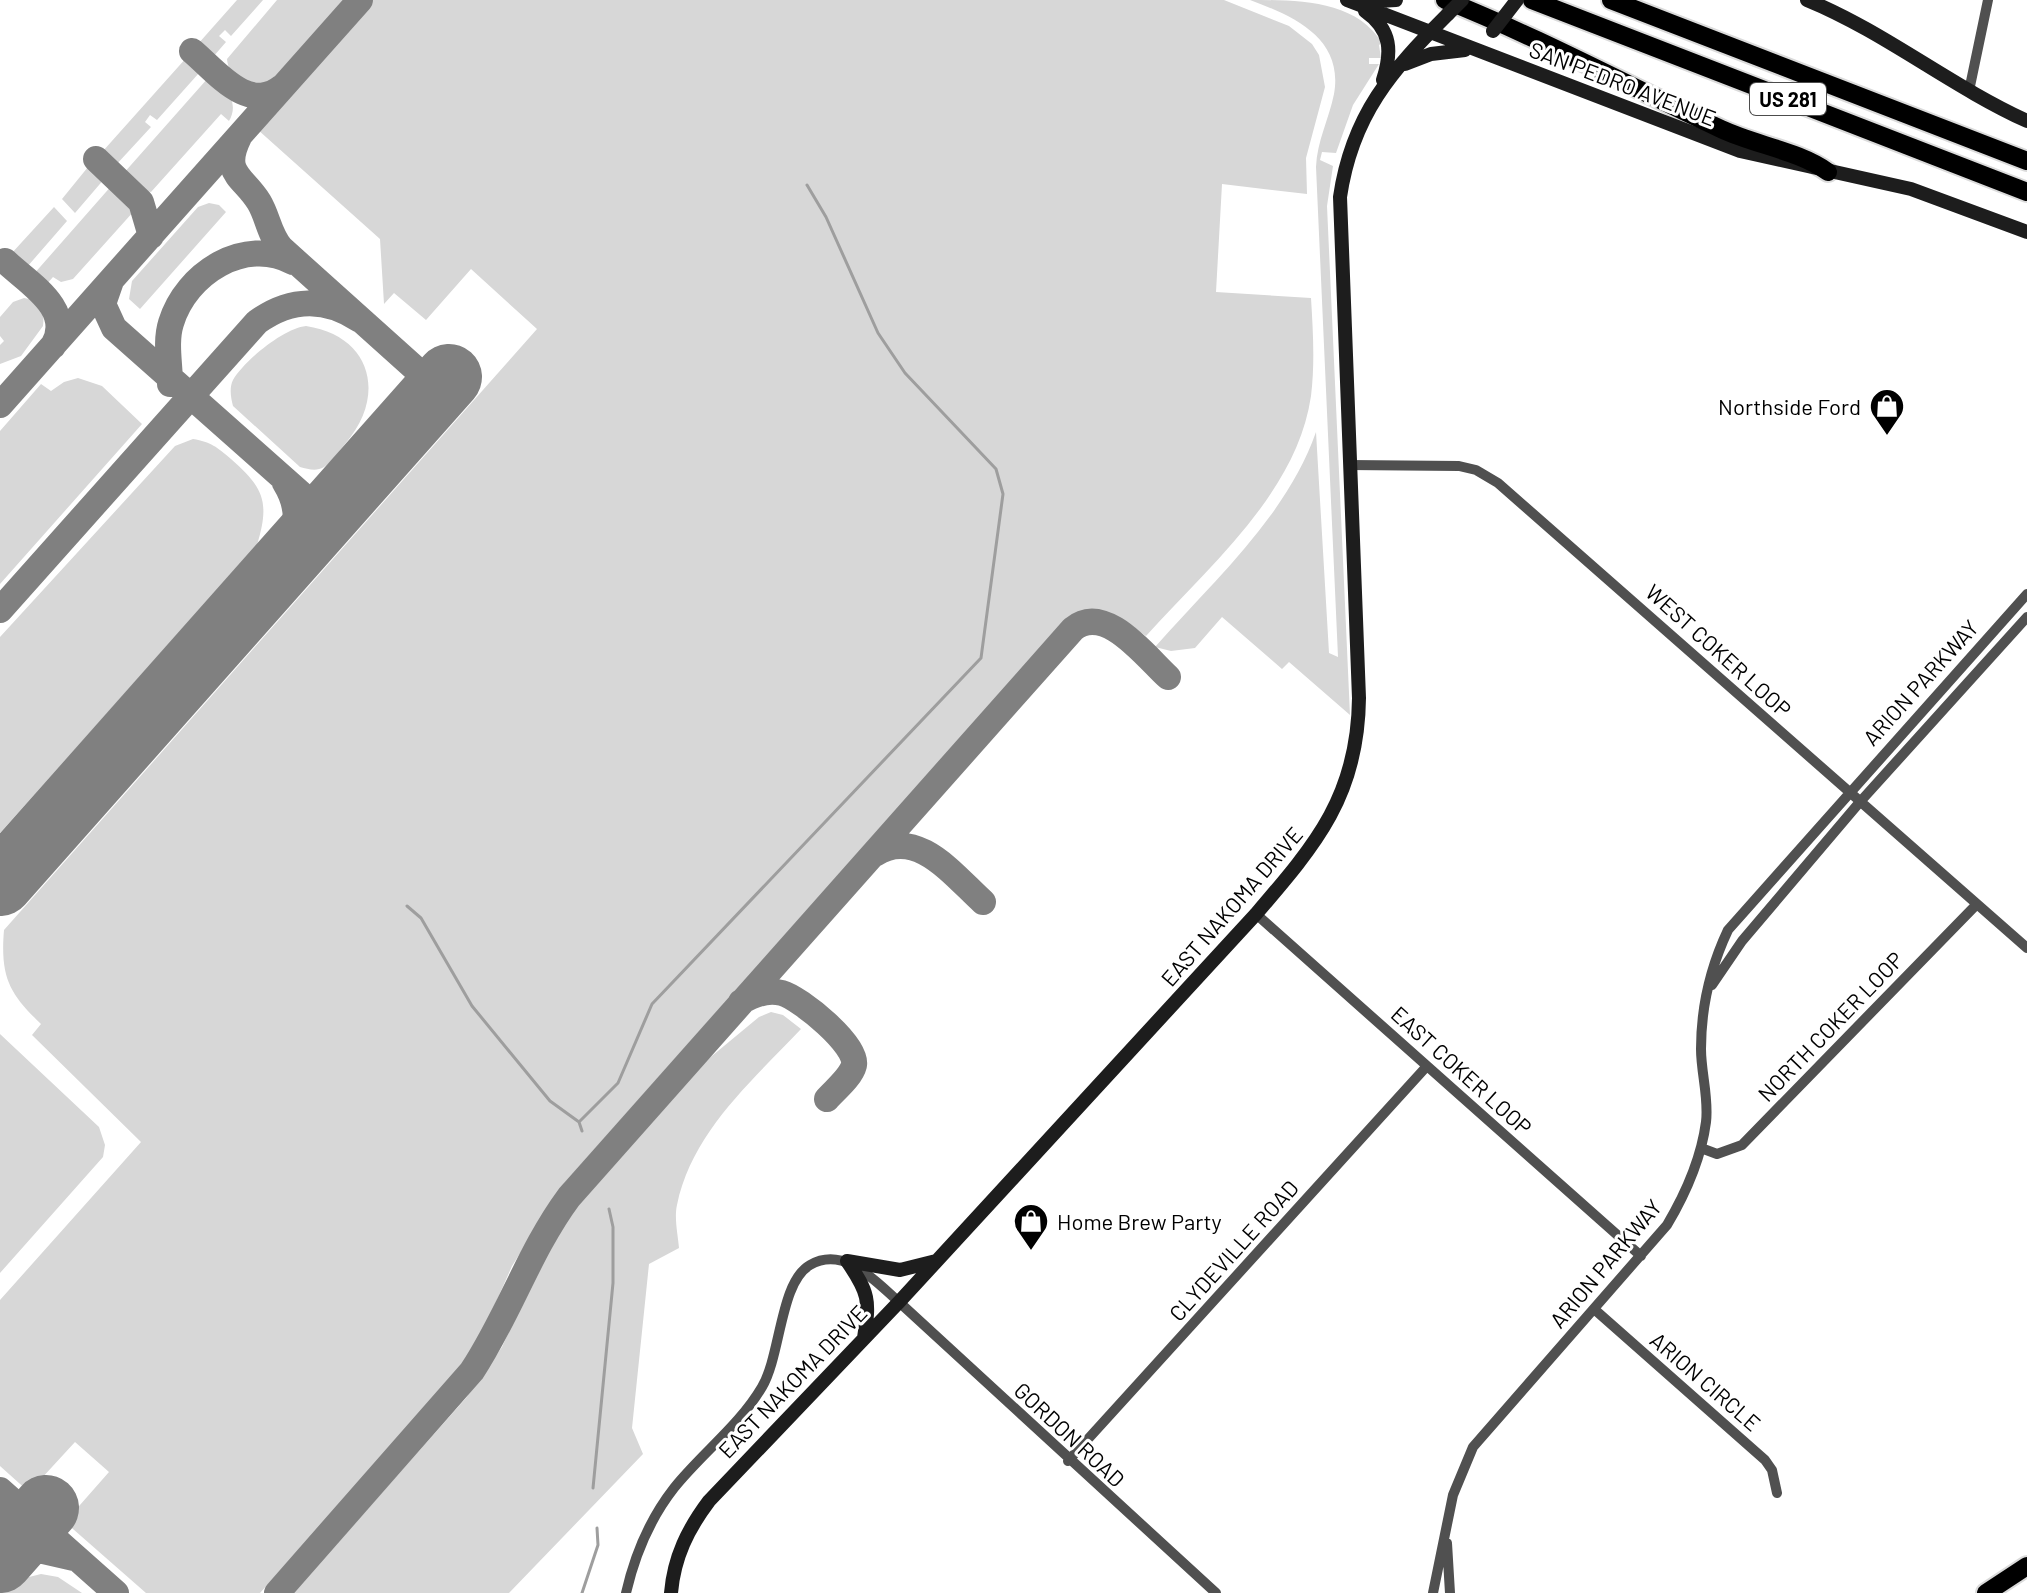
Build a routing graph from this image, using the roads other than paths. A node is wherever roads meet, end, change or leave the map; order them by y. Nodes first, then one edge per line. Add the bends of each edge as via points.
1 (1396, 0) edge
2 (1462, 0) edge
3 (1517, 0) edge
4 (1532, 0) edge
5 (1611, 0) edge
6 (1807, 0) edge
7 (1988, 0) edge
8 (1349, 1) edge
9 (1446, 7) edge
10 (1430, 33) junction
11 (1477, 50) junction
12 (1505, 61) junction
13 (1397, 68) junction
14 (1379, 90) junction
15 (1969, 91) junction
16 (2027, 121) edge
17 (2027, 161) edge
18 (1828, 172) junction
19 (2027, 192) edge
20 (2027, 232) edge
21 (1349, 465) junction
22 (2027, 594) edge
23 (2027, 617) edge
24 (1999, 624) junction
25 (2011, 635) junction
26 (1847, 792) junction
27 (1859, 803) junction
28 (1977, 904) junction
29 (1256, 914) junction
30 (2027, 948) edge
31 (1709, 990) junction
32 (1427, 1066) junction
33 (1701, 1148) junction
34 (1641, 1256) junction
35 (847, 1261) junction
36 (936, 1261) junction
37 (899, 1302) junction
38 (1594, 1309) junction
39 (864, 1338) junction
40 (1068, 1461) junction
41 (1777, 1493) dead end
42 (1445, 1527) junction
43 (2027, 1566) edge
44 (626, 1593) edge
45 (671, 1593) edge
46 (1216, 1593) edge
47 (1433, 1593) edge
48 (1450, 1593) edge
49 (1986, 1593) edge

1 - 8 main road
2 - 9 main road, EAST NAKOMA DRIVE, bridge
3 - 12 main road, bridge via 1493,31 1494,45
4 - 19 highway, US 281
5 - 17 highway, US 281
6 - 15 main road via 1869,29
7 - 15 street
8 - 10 main road, SAN PEDRO AVENUE
8 - 14 main road via 1377,21 1388,39 1389,62
9 - 10 main road, EAST NAKOMA DRIVE
9 - 18 highway via 1521,31 1738,137 1815,162
10 - 11 main road, SAN PEDRO AVENUE
10 - 13 main road, EAST NAKOMA DRIVE
11 - 12 main road, SAN PEDRO AVENUE
11 - 13 main road via 1442,51
12 - 18 main road, SAN PEDRO AVENUE via 1740,151
13 - 14 main road, EAST NAKOMA DRIVE
14 - 21 main road, EAST NAKOMA DRIVE via 1355,133 1340,197
15 - 16 main road
18 - 20 main road, SAN PEDRO AVENUE via 1911,189
21 - 26 street, WEST COKER LOOP via 1450,465 1476,470 1498,483
21 - 29 main road, EAST NAKOMA DRIVE via 1359,698 1356,746 1327,826
22 - 24 street, ARION PARKWAY
23 - 25 street, ARION PARKWAY
24 - 25 street
24 - 26 street, ARION PARKWAY
25 - 27 street, ARION PARKWAY
26 - 27 street, WEST COKER LOOP
26 - 31 street, ARION PARKWAY via 1728,930
27 - 28 street, WEST COKER LOOP
27 - 31 street, ARION PARKWAY via 1742,941
28 - 30 street, WEST COKER LOOP
28 - 33 street, NORTH COKER LOOP via 1742,1145 1717,1154
29 - 32 street, EAST COKER LOOP
29 - 36 main road, EAST NAKOMA DRIVE
31 - 33 street, ARION PARKWAY via 1702,1030 1706,1120
32 - 34 street, EAST COKER LOOP
32 - 40 street, CLYDEVILLE ROAD
33 - 34 street, ARION PARKWAY via 1682,1199
34 - 38 street, ARION PARKWAY
35 - 36 main road via 900,1270
35 - 37 street, GORDON ROAD
35 - 39 main road via 867,1290
35 - 44 street via 812,1263 795,1279 763,1387 651,1521
36 - 37 main road, EAST NAKOMA DRIVE
37 - 39 main road, EAST NAKOMA DRIVE
37 - 40 street, GORDON ROAD
38 - 41 street, ARION CIRCLE via 1765,1460
38 - 42 street, ARION PARKWAY via 1473,1447 1458,1477
39 - 45 main road, EAST NAKOMA DRIVE via 692,1523
40 - 46 street, GORDON ROAD
42 - 47 street, ARION PARKWAY
42 - 48 street, ARION PARKWAY
43 - 49 highway

